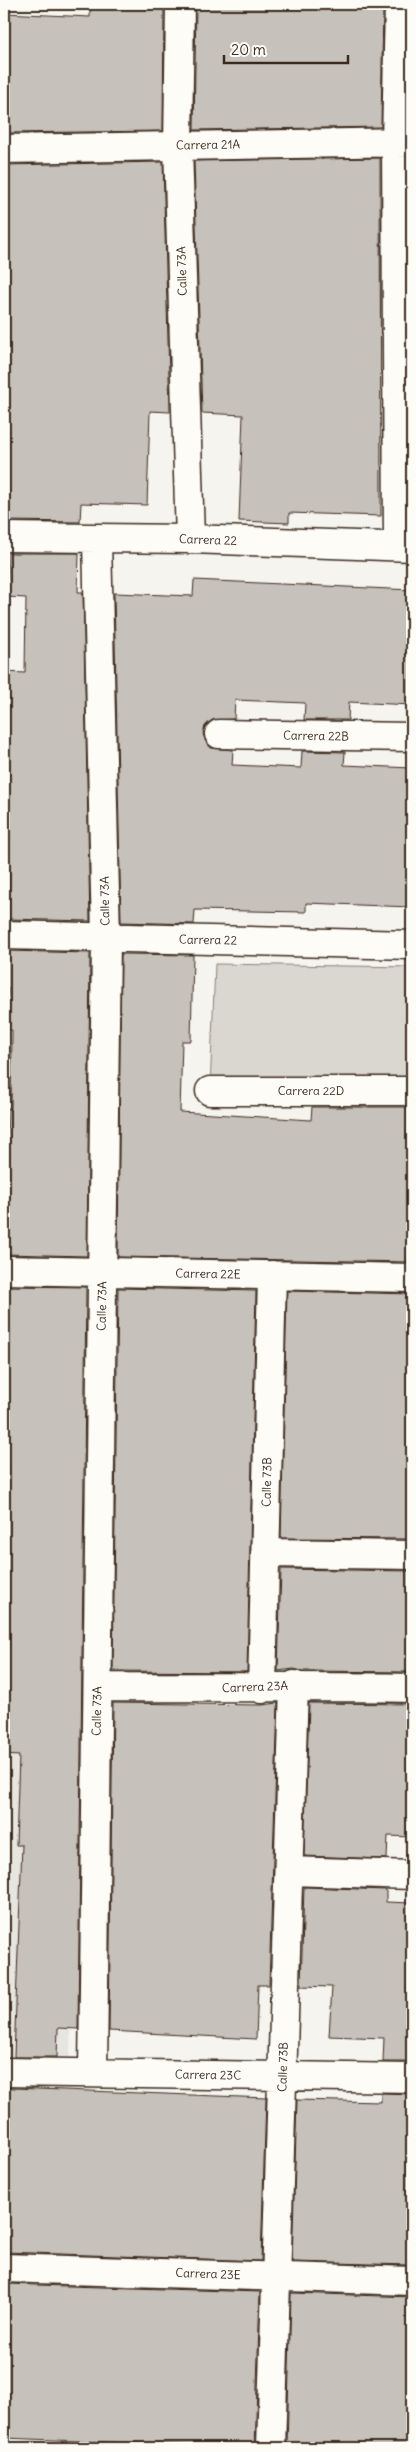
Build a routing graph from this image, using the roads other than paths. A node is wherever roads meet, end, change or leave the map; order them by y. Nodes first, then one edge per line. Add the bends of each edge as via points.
1 (180, 4) edge
2 (399, 4) edge
3 (404, 142) edge
4 (178, 146) junction
5 (4, 149) edge
6 (4, 537) edge
7 (97, 539) junction
8 (190, 539) junction
9 (405, 546) edge
10 (219, 734) dead end
11 (412, 737) edge
12 (4, 935) edge
13 (106, 938) junction
14 (412, 945) edge
15 (210, 1091) dead end
16 (412, 1091) edge
17 (4, 1270) edge
18 (102, 1272) junction
19 (272, 1276) junction
20 (412, 1278) edge
21 (266, 1553) junction
22 (412, 1555) edge
23 (294, 1685) junction
24 (98, 1687) junction
25 (412, 1688) edge
26 (262, 1689) junction
27 (289, 1871) junction
28 (412, 1875) edge
29 (4, 2072) edge
30 (93, 2073) junction
31 (282, 2076) junction
32 (412, 2078) edge
33 (4, 2268) edge
34 (277, 2276) junction
35 (412, 2281) edge
36 (271, 2448) edge

1 - 4 street, Calle 73A
2 - 3 street
3 - 4 street, Carrera 21A
3 - 9 street
4 - 5 street, Carrera 21A
4 - 8 street, Calle 73A
6 - 7 street, Carrera 22
7 - 8 street, Carrera 22
7 - 13 street, Calle 73A
8 - 9 street, Carrera 22
10 - 11 street, Carrera 22B
12 - 13 street, Carrera 22
13 - 14 street, Carrera 22
13 - 18 street, Calle 73A
15 - 16 street, Carrera 22D
17 - 18 street, Carrera 22E
18 - 19 street, Carrera 22E
18 - 24 street, Calle 73A
19 - 20 street, Carrera 22E
19 - 21 street, Calle 73B
21 - 22 street
21 - 26 street, Calle 73B
23 - 25 street, Carrera 23A
23 - 26 street, Carrera 23A
23 - 27 street, Calle 73B
24 - 26 street, Carrera 23A
24 - 30 street, Calle 73A
27 - 28 street
27 - 31 street, Calle 73B
29 - 30 street, Carrera 23C
30 - 31 street, Carrera 23C
31 - 32 street, Carrera 23C
31 - 34 street, Calle 73B
33 - 34 street, Carrera 23E
34 - 35 street, Carrera 23E
34 - 36 street, Calle 73B

